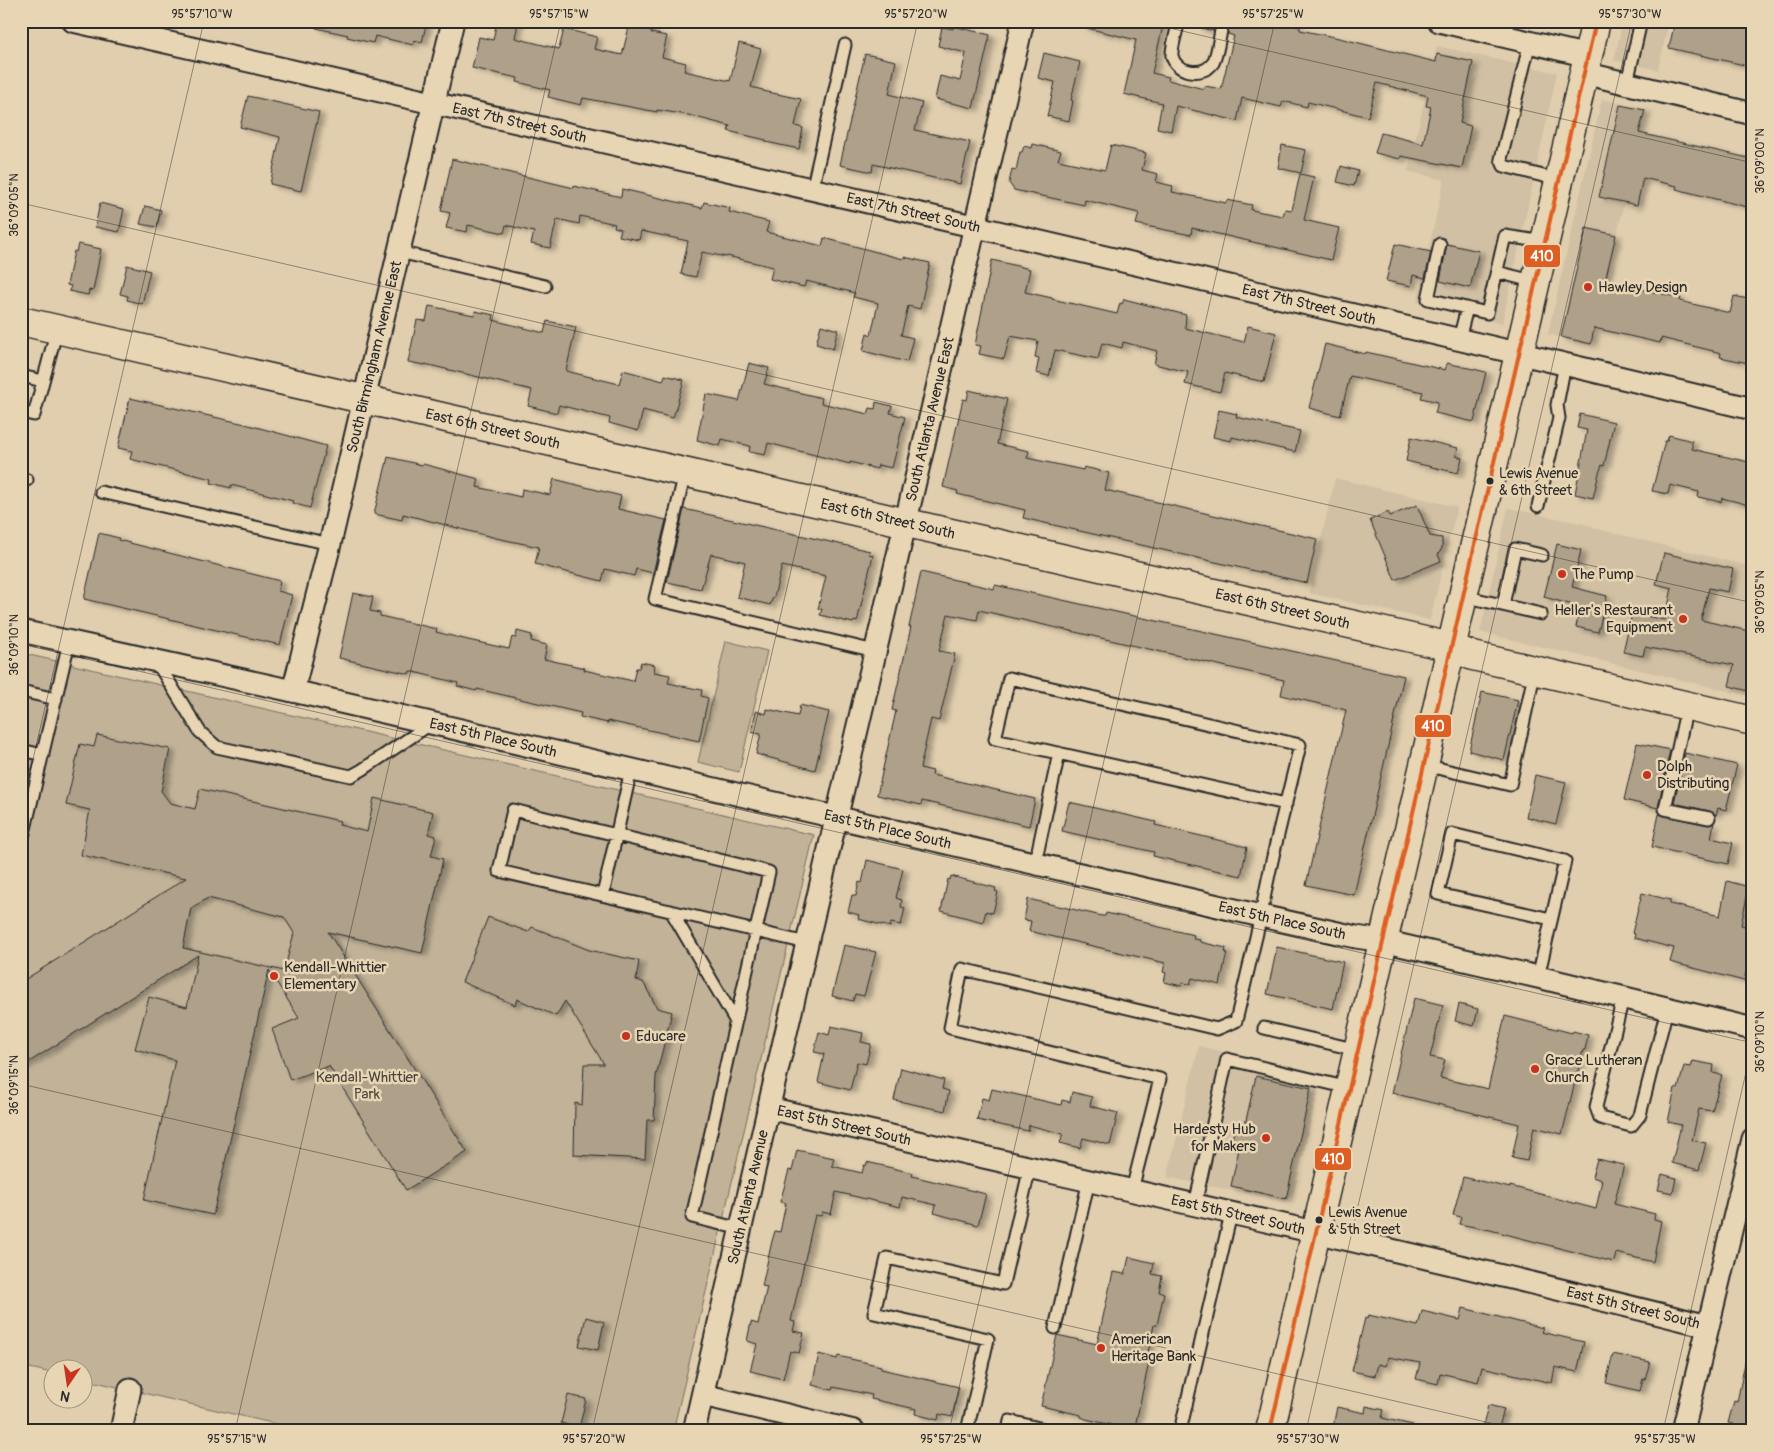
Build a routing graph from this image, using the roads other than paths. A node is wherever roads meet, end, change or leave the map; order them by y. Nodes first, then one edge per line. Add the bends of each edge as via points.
1 (453, 21) edge
2 (1023, 21) edge
3 (1179, 21) edge
4 (1223, 21) edge
5 (1439, 21) edge
6 (1596, 21) edge
7 (1641, 21) edge
8 (81, 22) edge
9 (138, 29) edge
10 (1507, 29) edge
11 (1530, 42) junction
12 (844, 44) dead end
13 (1586, 65) junction
14 (1627, 83) junction
15 (434, 104) junction
16 (1753, 114) edge
17 (1560, 180) junction
18 (812, 190) junction
19 (974, 227) junction
20 (1545, 242) junction
21 (1440, 244) dead end
22 (399, 252) junction
23 (1497, 272) junction
24 (1536, 282) junction
25 (545, 286) dead end
26 (1467, 308) junction
27 (21, 321) edge
28 (57, 329) junction
29 (1459, 339) junction
30 (1520, 353) junction
31 (1565, 364) junction
32 (21, 376) edge
33 (43, 381) junction
34 (364, 398) junction
35 (1753, 409) edge
36 (21, 412) edge
37 (685, 471) junction
38 (101, 492) dead end
39 (1538, 506) dead end
40 (905, 522) junction
41 (330, 544) junction
42 (1542, 555) dead end
43 (1463, 596) junction
44 (1502, 605) junction
45 (1541, 614) dead end
46 (21, 631) edge
47 (69, 642) junction
48 (1451, 647) junction
49 (875, 651) junction
50 (156, 661) junction
51 (1535, 670) junction
52 (21, 691) edge
53 (293, 691) junction
54 (56, 699) junction
55 (1687, 706) junction
56 (1753, 721) edge
57 (432, 723) junction
58 (21, 750) edge
59 (1059, 753) junction
60 (43, 755) junction
61 (1424, 765) junction
62 (632, 770) junction
63 (26, 804) edge
64 (1286, 804) junction
65 (836, 818) junction
66 (1709, 818) dead end
67 (617, 835) junction
68 (21, 846) edge
69 (1035, 864) junction
70 (603, 895) junction
71 (671, 912) junction
72 (1261, 916) junction
73 (1551, 919) junction
74 (755, 931) junction
75 (1383, 941) junction
76 (808, 943) junction
77 (1538, 977) junction
78 (1623, 998) junction
79 (1667, 1008) junction
80 (735, 1020) junction
81 (1264, 1028) dead end
82 (1753, 1029) edge
83 (1358, 1050) junction
84 (1349, 1088) junction
85 (768, 1108) junction
86 (1753, 1139) edge
87 (1030, 1167) junction
88 (1089, 1180) junction
89 (1132, 1190) junction
90 (1195, 1205) junction
91 (1231, 1214) junction
92 (741, 1229) junction
93 (1315, 1233) junction
94 (1708, 1326) junction
95 (1055, 1328) dead end
96 (130, 1389) dead end
97 (703, 1396) junction
98 (121, 1431) edge
99 (694, 1431) edge
100 (854, 1431) edge
101 (967, 1431) edge
102 (1008, 1431) edge
103 (1051, 1431) edge
104 (1180, 1431) edge
105 (1270, 1431) edge
106 (1683, 1431) edge

1 - 15 street, South Birmingham Avenue East
2 - 19 street, South Atlanta Avenue East
3 - 4 lane via 1172,54 1176,64 1182,69 1200,72 1214,62
5 - 10 street
6 - 13 street
7 - 14 lane
8 - 9 street, East 7th Street South
9 - 15 street, East 7th Street South
10 - 11 street
11 - 13 street
11 - 17 lane via 1501,159 1504,166
12 - 18 lane
13 - 14 street
13 - 17 street
14 - 16 street
15 - 18 street, East 7th Street South
15 - 22 street, South Birmingham Avenue East
17 - 20 street
18 - 19 street, East 7th Street South
19 - 29 street, East 7th Street South
19 - 40 street, South Atlanta Avenue East
20 - 23 lane via 1506,236
20 - 24 street
21 - 26 lane via 1428,299
22 - 25 lane
22 - 34 street, South Birmingham Avenue East
23 - 24 lane
23 - 26 lane via 1487,313
24 - 30 street
26 - 29 lane
27 - 28 street, East 6th Street South
28 - 33 lane
28 - 34 street, East 6th Street South
29 - 30 street, East 7th Street South
30 - 31 street, East 7th Street South
30 - 43 street
31 - 35 street, East 7th Street South
31 - 39 lane via 1557,405 1559,418
32 - 33 lane
33 - 36 lane via 34,415
34 - 37 street, East 6th Street South
34 - 41 street, South Birmingham Avenue East
37 - 40 street, East 6th Street South
37 - 49 lane via 655,600
38 - 41 lane
40 - 48 street, East 6th Street South
40 - 49 street, South Atlanta Avenue East
41 - 53 street, South Birmingham Avenue East
42 - 44 lane via 1515,549
43 - 44 lane
43 - 48 street
44 - 45 lane
46 - 47 street, East 5th Place South
47 - 50 street, East 5th Place South
47 - 54 lane
48 - 51 street, East 6th Street South via 1473,656
48 - 61 street
49 - 65 street, South Atlanta Avenue East
50 - 53 street, East 5th Place South
50 - 57 lane via 200,732 217,747 351,776
51 - 55 street, East 6th Street South
51 - 61 lane via 1510,785
52 - 54 lane
53 - 57 street, East 5th Place South
54 - 60 lane
55 - 56 street, East 6th Street South
55 - 66 lane via 1666,809
57 - 62 street, East 5th Place South
58 - 60 lane
59 - 64 lane
59 - 64 lane via 995,738 1009,678 1300,745
59 - 69 lane
60 - 63 lane
61 - 75 street
62 - 65 street, East 5th Place South
62 - 67 lane
63 - 68 lane
64 - 72 lane
65 - 69 street, East 5th Place South
65 - 76 street, South Atlanta Avenue
67 - 70 lane
67 - 70 lane via 512,810 499,871
67 - 74 lane via 769,872
69 - 72 street, East 5th Place South
70 - 71 lane
71 - 74 lane
71 - 80 lane
72 - 75 street, East 5th Place South
72 - 89 lane via 1236,1021 1217,1029 962,970 950,1028 1160,1079
73 - 73 lane via 1565,860 1452,834 1438,894
73 - 77 lane
74 - 76 lane
74 - 80 lane
75 - 77 street, East 5th Place South
75 - 83 street
76 - 85 street, South Atlanta Avenue
77 - 78 street, East 5th Place South
78 - 79 street, East 5th Place South
78 - 79 lane via 1596,1107 1600,1118 1631,1126 1640,1116
79 - 82 street, East 5th Place South
80 - 92 lane via 692,1217
81 - 83 lane
83 - 84 street
84 - 90 lane via 1227,1059
84 - 93 street
85 - 87 street, East 5th Street South
85 - 92 street, South Atlanta Avenue
86 - 94 street
87 - 88 street, East 5th Street South
87 - 101 lane via 1003,1284 887,1258 874,1313 988,1339
88 - 89 street, East 5th Street South
88 - 95 lane
89 - 90 street, East 5th Street South
90 - 91 street, East 5th Street South
91 - 93 street, East 5th Street South
91 - 104 lane
92 - 97 street, South Atlanta Avenue
93 - 94 street, East 5th Street South via 1394,1249
93 - 105 street
94 - 106 street
96 - 98 street
97 - 99 street, South Atlanta Avenue
97 - 100 street
102 - 103 lane via 1010,1421

